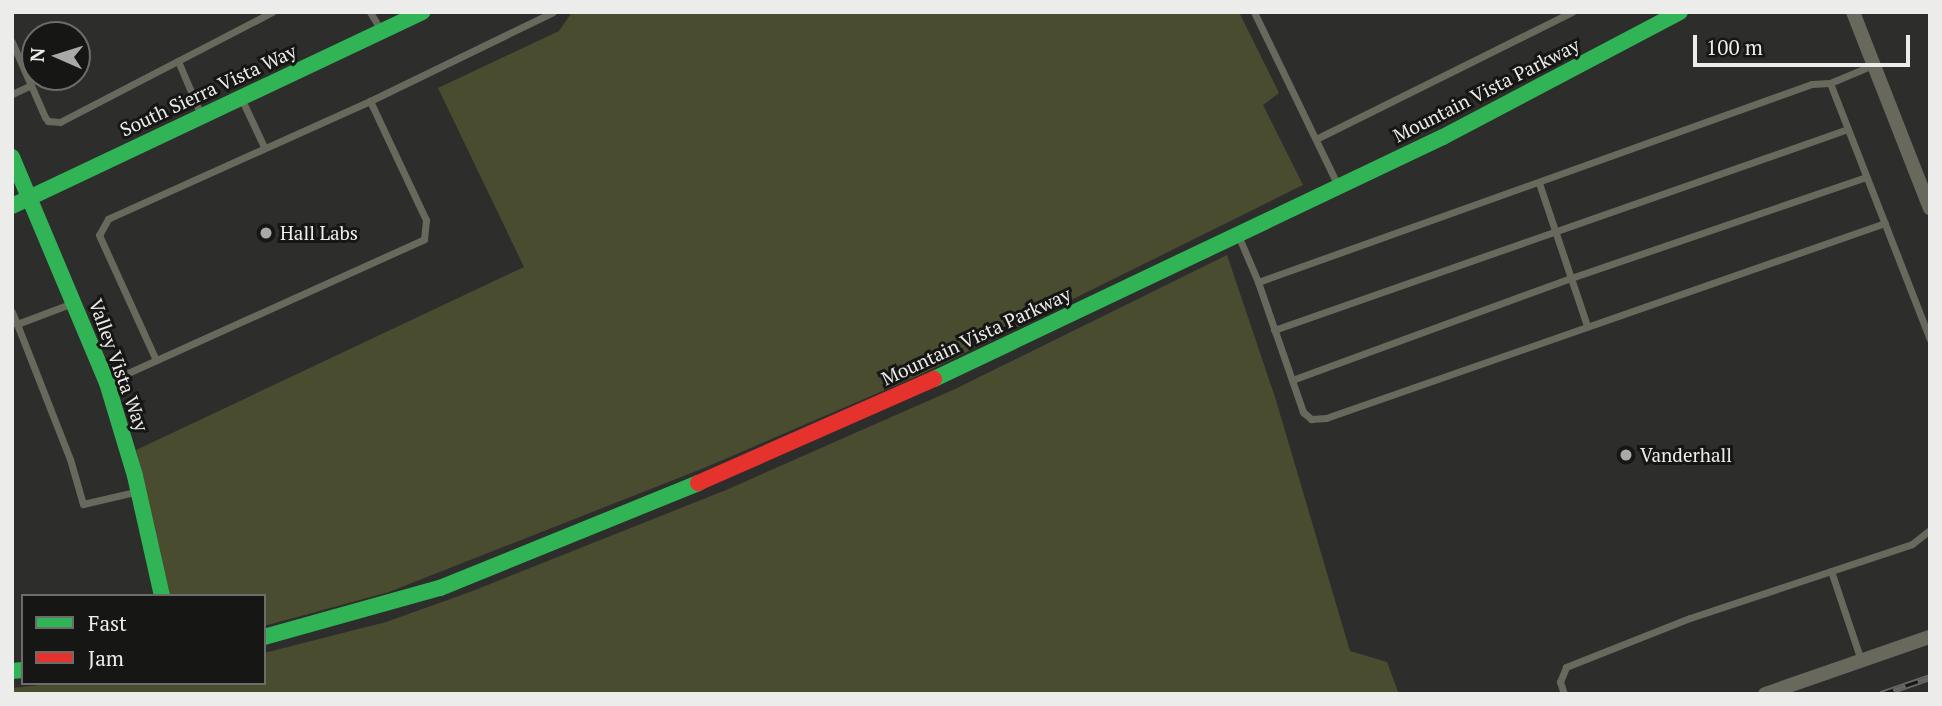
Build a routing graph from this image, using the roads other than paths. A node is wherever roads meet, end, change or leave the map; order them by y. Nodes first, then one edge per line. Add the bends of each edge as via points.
1 (272, 12) edge
2 (370, 12) edge
3 (422, 12) edge
4 (553, 12) edge
5 (1254, 12) edge
6 (1572, 12) edge
7 (1680, 12) edge
8 (1853, 12) edge
9 (382, 31) junction
10 (12, 42) edge
11 (178, 61) junction
12 (21, 62) edge
13 (1873, 65) junction
14 (1830, 83) junction
15 (34, 91) edge
16 (241, 98) junction
17 (370, 101) junction
18 (202, 116) junction
19 (1848, 129) junction
20 (1316, 139) junction
21 (264, 147) junction
22 (12, 157) edge
23 (1866, 177) junction
24 (1539, 183) junction
25 (1339, 187) junction
26 (31, 197) junction
27 (12, 206) edge
28 (1930, 208) edge
29 (1885, 223) junction
30 (1555, 230) junction
31 (1238, 235) junction
32 (1571, 278) junction
33 (1258, 282) junction
34 (75, 302) junction
35 (12, 312) edge
36 (17, 324) junction
37 (1587, 326) junction
38 (1274, 330) junction
39 (1930, 339) edge
40 (156, 360) junction
41 (1292, 380) junction
42 (107, 383) junction
43 (139, 491) junction
44 (1930, 530) edge
45 (1831, 570) junction
46 (162, 594) edge
47 (266, 636) edge
48 (1930, 637) edge
49 (1861, 660) junction
50 (1564, 694) edge
51 (1765, 694) edge

1 - 11 lane
2 - 9 lane
3 - 9 street, South Sierra Vista Way
4 - 17 lane
5 - 20 lane
6 - 20 lane
7 - 25 street, Mountain Vista Parkway
8 - 13 street
9 - 16 street, South Sierra Vista Way
10 - 12 lane
11 - 15 lane via 60,122 48,121
11 - 18 lane
13 - 14 lane
13 - 28 street
14 - 19 lane
14 - 24 lane via 1812,84
16 - 18 street, South Sierra Vista Way
16 - 21 lane
17 - 21 lane
17 - 40 lane via 426,220 425,239
18 - 26 street, South Sierra Vista Way
19 - 23 lane
19 - 30 lane
20 - 25 lane
21 - 40 lane via 108,219 99,235
22 - 26 street, Valley Vista Way
23 - 29 lane
23 - 32 lane
24 - 30 lane
24 - 33 lane
25 - 31 street, Mountain Vista Parkway
26 - 27 street, South Sierra Vista Way
26 - 34 street, Valley Vista Way
29 - 37 lane
29 - 39 lane
30 - 32 lane
30 - 38 lane
31 - 33 lane
31 - 47 street, Mountain Vista Parkway via 914,389 646,506 440,588
32 - 37 lane
32 - 41 lane
33 - 38 lane
34 - 36 lane
34 - 42 street, Valley Vista Way
35 - 36 lane
36 - 43 lane via 70,459 83,505
37 - 41 lane via 1326,418 1311,419 1303,412
38 - 41 lane
40 - 42 lane
42 - 43 street, Valley Vista Way
43 - 46 street, Valley Vista Way
44 - 45 lane via 1912,544
45 - 49 lane
45 - 50 lane via 1566,667 1560,682
48 - 49 street
49 - 51 street

